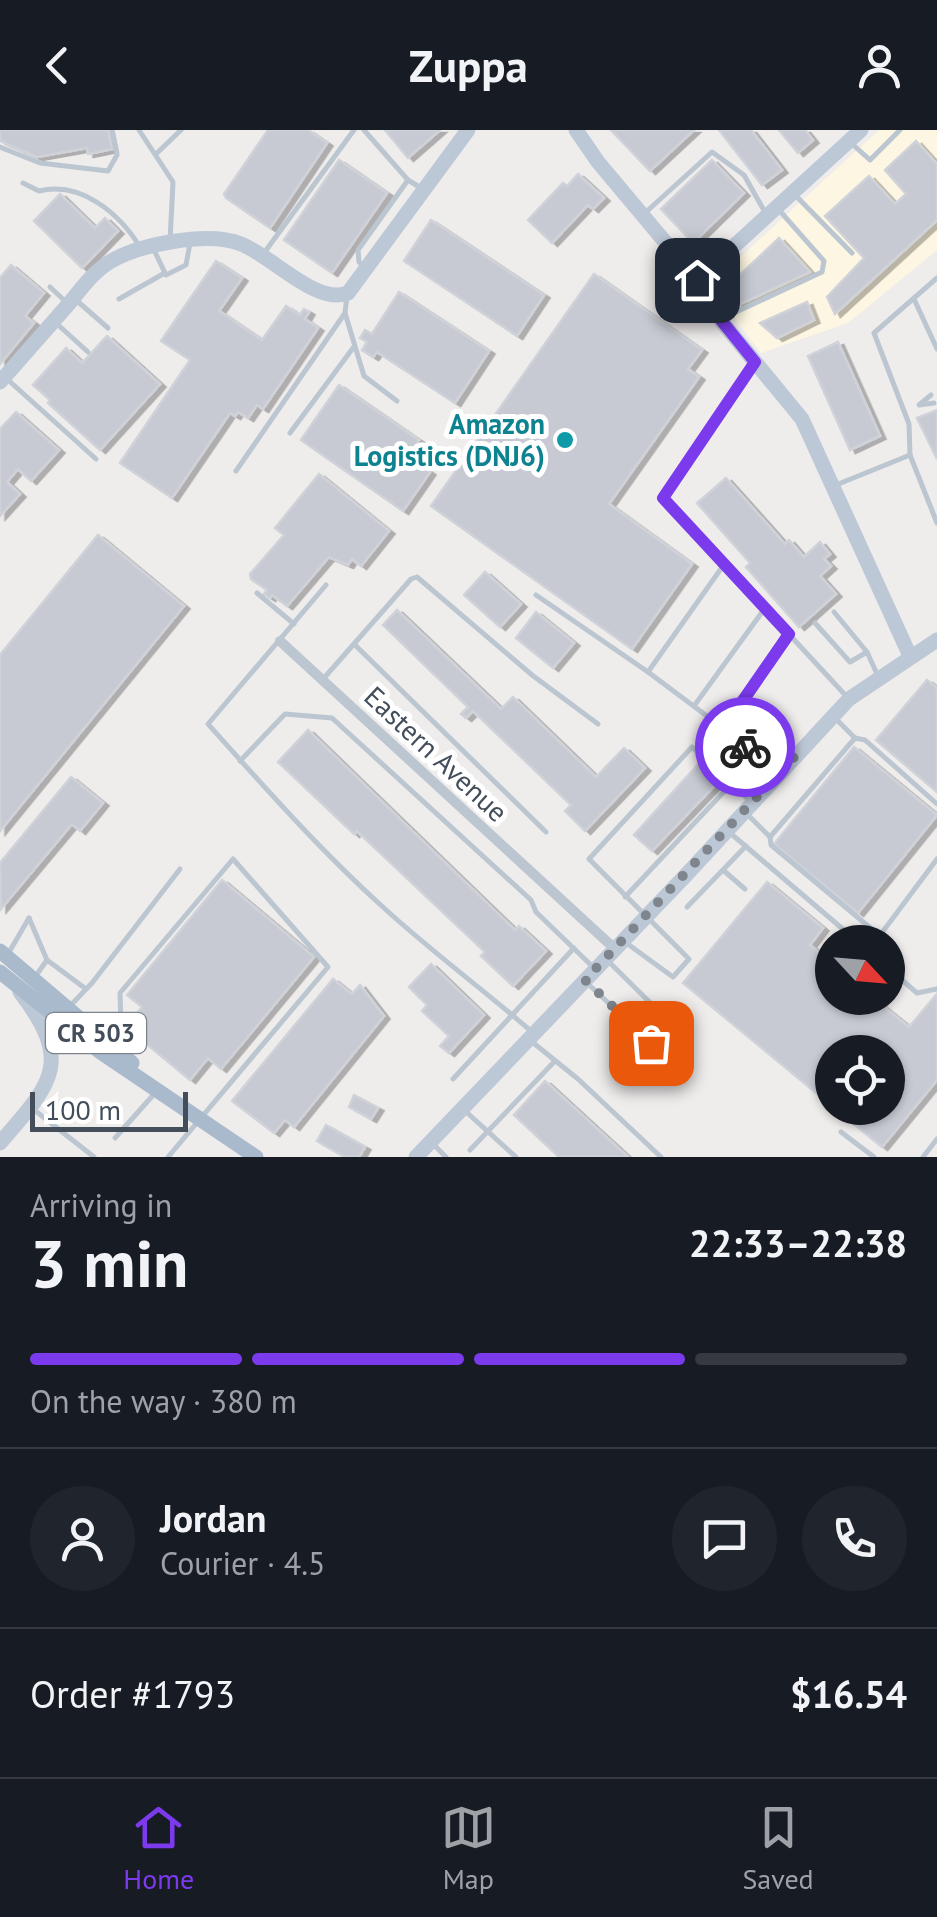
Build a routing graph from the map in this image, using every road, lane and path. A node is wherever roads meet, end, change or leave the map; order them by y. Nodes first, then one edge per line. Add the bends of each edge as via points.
1 (112, 130) edge
2 (139, 130) edge
3 (181, 130) edge
4 (354, 130) edge
5 (364, 130) edge
6 (576, 130) edge
7 (900, 130) edge
8 (465, 131) edge
9 (855, 135) edge
10 (0, 147) edge
11 (156, 154) junction
12 (408, 180) junction
13 (23, 183) dead end
14 (423, 189) junction
15 (792, 192) junction
16 (772, 212) junction
17 (643, 214) junction
18 (374, 226) junction
19 (390, 236) junction
20 (190, 240) junction
21 (170, 244) junction
22 (147, 248) junction
23 (852, 253) dead end
24 (262, 255) junction
25 (366, 269) junction
26 (163, 274) junction
27 (937, 278) edge
28 (697, 280) junction
29 (50, 286) dead end
30 (348, 293) junction
31 (666, 298) dead end
32 (120, 299) dead end
33 (914, 299) junction
34 (71, 301) junction
35 (344, 313) junction
36 (720, 320) junction
37 (53, 321) junction
38 (108, 328) dead end
39 (354, 348) junction
40 (937, 349) edge
41 (88, 352) dead end
42 (755, 362) junction
43 (2, 379) edge
44 (930, 396) dead end
45 (398, 401) dead end
46 (934, 403) dead end
47 (919, 405) junction
48 (904, 411) junction
49 (290, 432) dead end
50 (910, 455) junction
51 (96, 459) dead end
52 (236, 472) dead end
53 (834, 486) junction
54 (937, 523) edge
55 (725, 563) junction
56 (326, 585) dead end
57 (257, 593) dead end
58 (536, 594) dead end
59 (765, 608) junction
60 (834, 612) dead end
61 (815, 623) dead end
62 (294, 624) junction
63 (789, 634) junction
64 (937, 640) edge
65 (280, 641) junction
66 (354, 644) junction
67 (866, 652) junction
68 (910, 656) junction
69 (648, 672) junction
70 (879, 677) junction
71 (322, 680) junction
72 (849, 699) junction
73 (694, 706) junction
74 (833, 717) junction
75 (598, 724) dead end
76 (724, 728) junction
77 (855, 738) junction
78 (799, 752) junction
79 (240, 761) junction
80 (732, 783) junction
81 (937, 804) edge
82 (748, 807) junction
83 (726, 830) junction
84 (546, 832) dead end
85 (770, 838) junction
86 (746, 846) junction
87 (937, 859) edge
88 (180, 869) dead end
89 (723, 870) junction
90 (745, 888) dead end
91 (625, 897) junction
92 (687, 907) dead end
93 (645, 918) junction
94 (838, 925) edge
95 (867, 925) edge
96 (888, 925) edge
97 (574, 948) junction
98 (605, 959) junction
99 (47, 960) junction
100 (4, 965) edge
101 (33, 979) junction
102 (905, 983) edge
103 (86, 989) junction
104 (937, 989) edge
105 (68, 1008) junction
106 (512, 1014) junction
107 (531, 1037) junction
108 (108, 1043) junction
109 (554, 1062) junction
110 (453, 1079) dead end
111 (157, 1091) junction
112 (31, 1108) junction
113 (462, 1109) junction
114 (196, 1118) junction
115 (488, 1132) junction
116 (841, 1132) dead end
117 (115, 1138) dead end
118 (937, 1139) edge
119 (430, 1142) junction
120 (0, 1143) edge
121 (470, 1150) dead end
122 (94, 1157) edge
123 (169, 1157) edge
124 (256, 1157) edge
125 (416, 1157) edge
126 (446, 1157) edge
127 (516, 1157) edge
128 (661, 1157) edge
129 (874, 1157) edge
130 (923, 1157) edge

1 - 10 lane via 117,155 108,171 40,163
2 - 11 lane
3 - 11 lane
4 - 24 lane
5 - 12 lane
6 - 17 street
7 - 9 lane via 870,160
8 - 14 street
9 - 15 street
11 - 21 lane via 173,182
12 - 14 lane
12 - 18 lane
13 - 22 lane via 39,192 59,186 95,202
14 - 19 street
15 - 16 street
15 - 23 lane
16 - 17 lane via 744,175 712,152
16 - 28 street
16 - 36 lane via 824,261 822,272
17 - 28 street
18 - 19 lane
18 - 25 lane via 358,250
19 - 25 street
20 - 21 street
20 - 24 street via 222,238
20 - 26 lane via 186,265
21 - 22 street
22 - 26 lane
22 - 34 street via 107,264
24 - 30 street via 323,295
25 - 30 street
26 - 32 lane
27 - 33 lane
28 - 31 lane via 680,284
28 - 36 street
29 - 34 lane
30 - 35 lane
33 - 40 lane
33 - 48 lane via 874,333
34 - 37 street
34 - 38 lane
35 - 39 lane
35 - 52 lane
36 - 42 street
37 - 41 lane
37 - 43 street
39 - 45 lane via 364,376
39 - 49 lane
42 - 53 street via 802,420
42 - 55 lane via 663,498
43 - 51 lane
44 - 47 lane
46 - 47 lane
47 - 48 lane
48 - 50 lane
50 - 53 lane
50 - 54 lane
53 - 68 street
55 - 59 lane
55 - 69 lane
56 - 62 lane
57 - 62 lane
58 - 69 lane
59 - 63 lane
59 - 73 lane
60 - 67 lane
61 - 67 lane via 850,662
62 - 65 lane
63 - 72 lane
63 - 76 lane
64 - 68 street
65 - 71 street, Eastern Avenue
65 - 79 lane via 208,724
66 - 71 lane
66 - 75 lane via 417,577
66 - 84 lane
67 - 70 lane
68 - 70 street
69 - 73 lane
70 - 72 street
71 - 98 street, Eastern Avenue
72 - 74 street
73 - 76 lane
74 - 77 lane
74 - 78 street
76 - 78 lane via 756,753
77 - 81 lane
77 - 85 lane
78 - 82 street
79 - 97 lane via 285,714 332,718 531,900
79 - 106 lane via 386,910
80 - 82 lane
80 - 91 lane
80 - 91 lane via 692,747 589,859
82 - 83 street
82 - 85 lane
83 - 86 lane
83 - 93 street
85 - 95 lane
86 - 89 lane
86 - 94 lane
87 - 96 lane
88 - 103 lane
89 - 90 lane
89 - 92 lane
91 - 93 lane
93 - 98 street
93 - 98 lane via 689,959 674,977
97 - 98 lane
97 - 106 lane
98 - 98 lane via 692,1042 673,1064
98 - 107 street
99 - 100 lane via 29,918
99 - 101 lane
99 - 103 lane
100 - 101 main road, CR 503
100 - 111 main road, CR 503 via 99,1051
100 - 112 street via 42,1021 51,1048 50,1075
101 - 105 main road, CR 503
102 - 104 lane via 917,993
103 - 105 lane
105 - 108 main road, CR 503
106 - 107 lane
106 - 110 lane
107 - 109 lane
107 - 113 street
108 - 114 main road, CR 503
108 - 114 lane via 121,1025 120,993 233,860 328,968
109 - 115 lane
109 - 128 lane
111 - 114 main road, CR 503
111 - 117 lane
112 - 120 street
112 - 122 lane
113 - 115 lane
113 - 119 street
114 - 123 lane
114 - 124 main road, CR 503
115 - 121 lane
115 - 127 lane
116 - 129 lane
118 - 130 lane
119 - 125 street
119 - 126 lane

